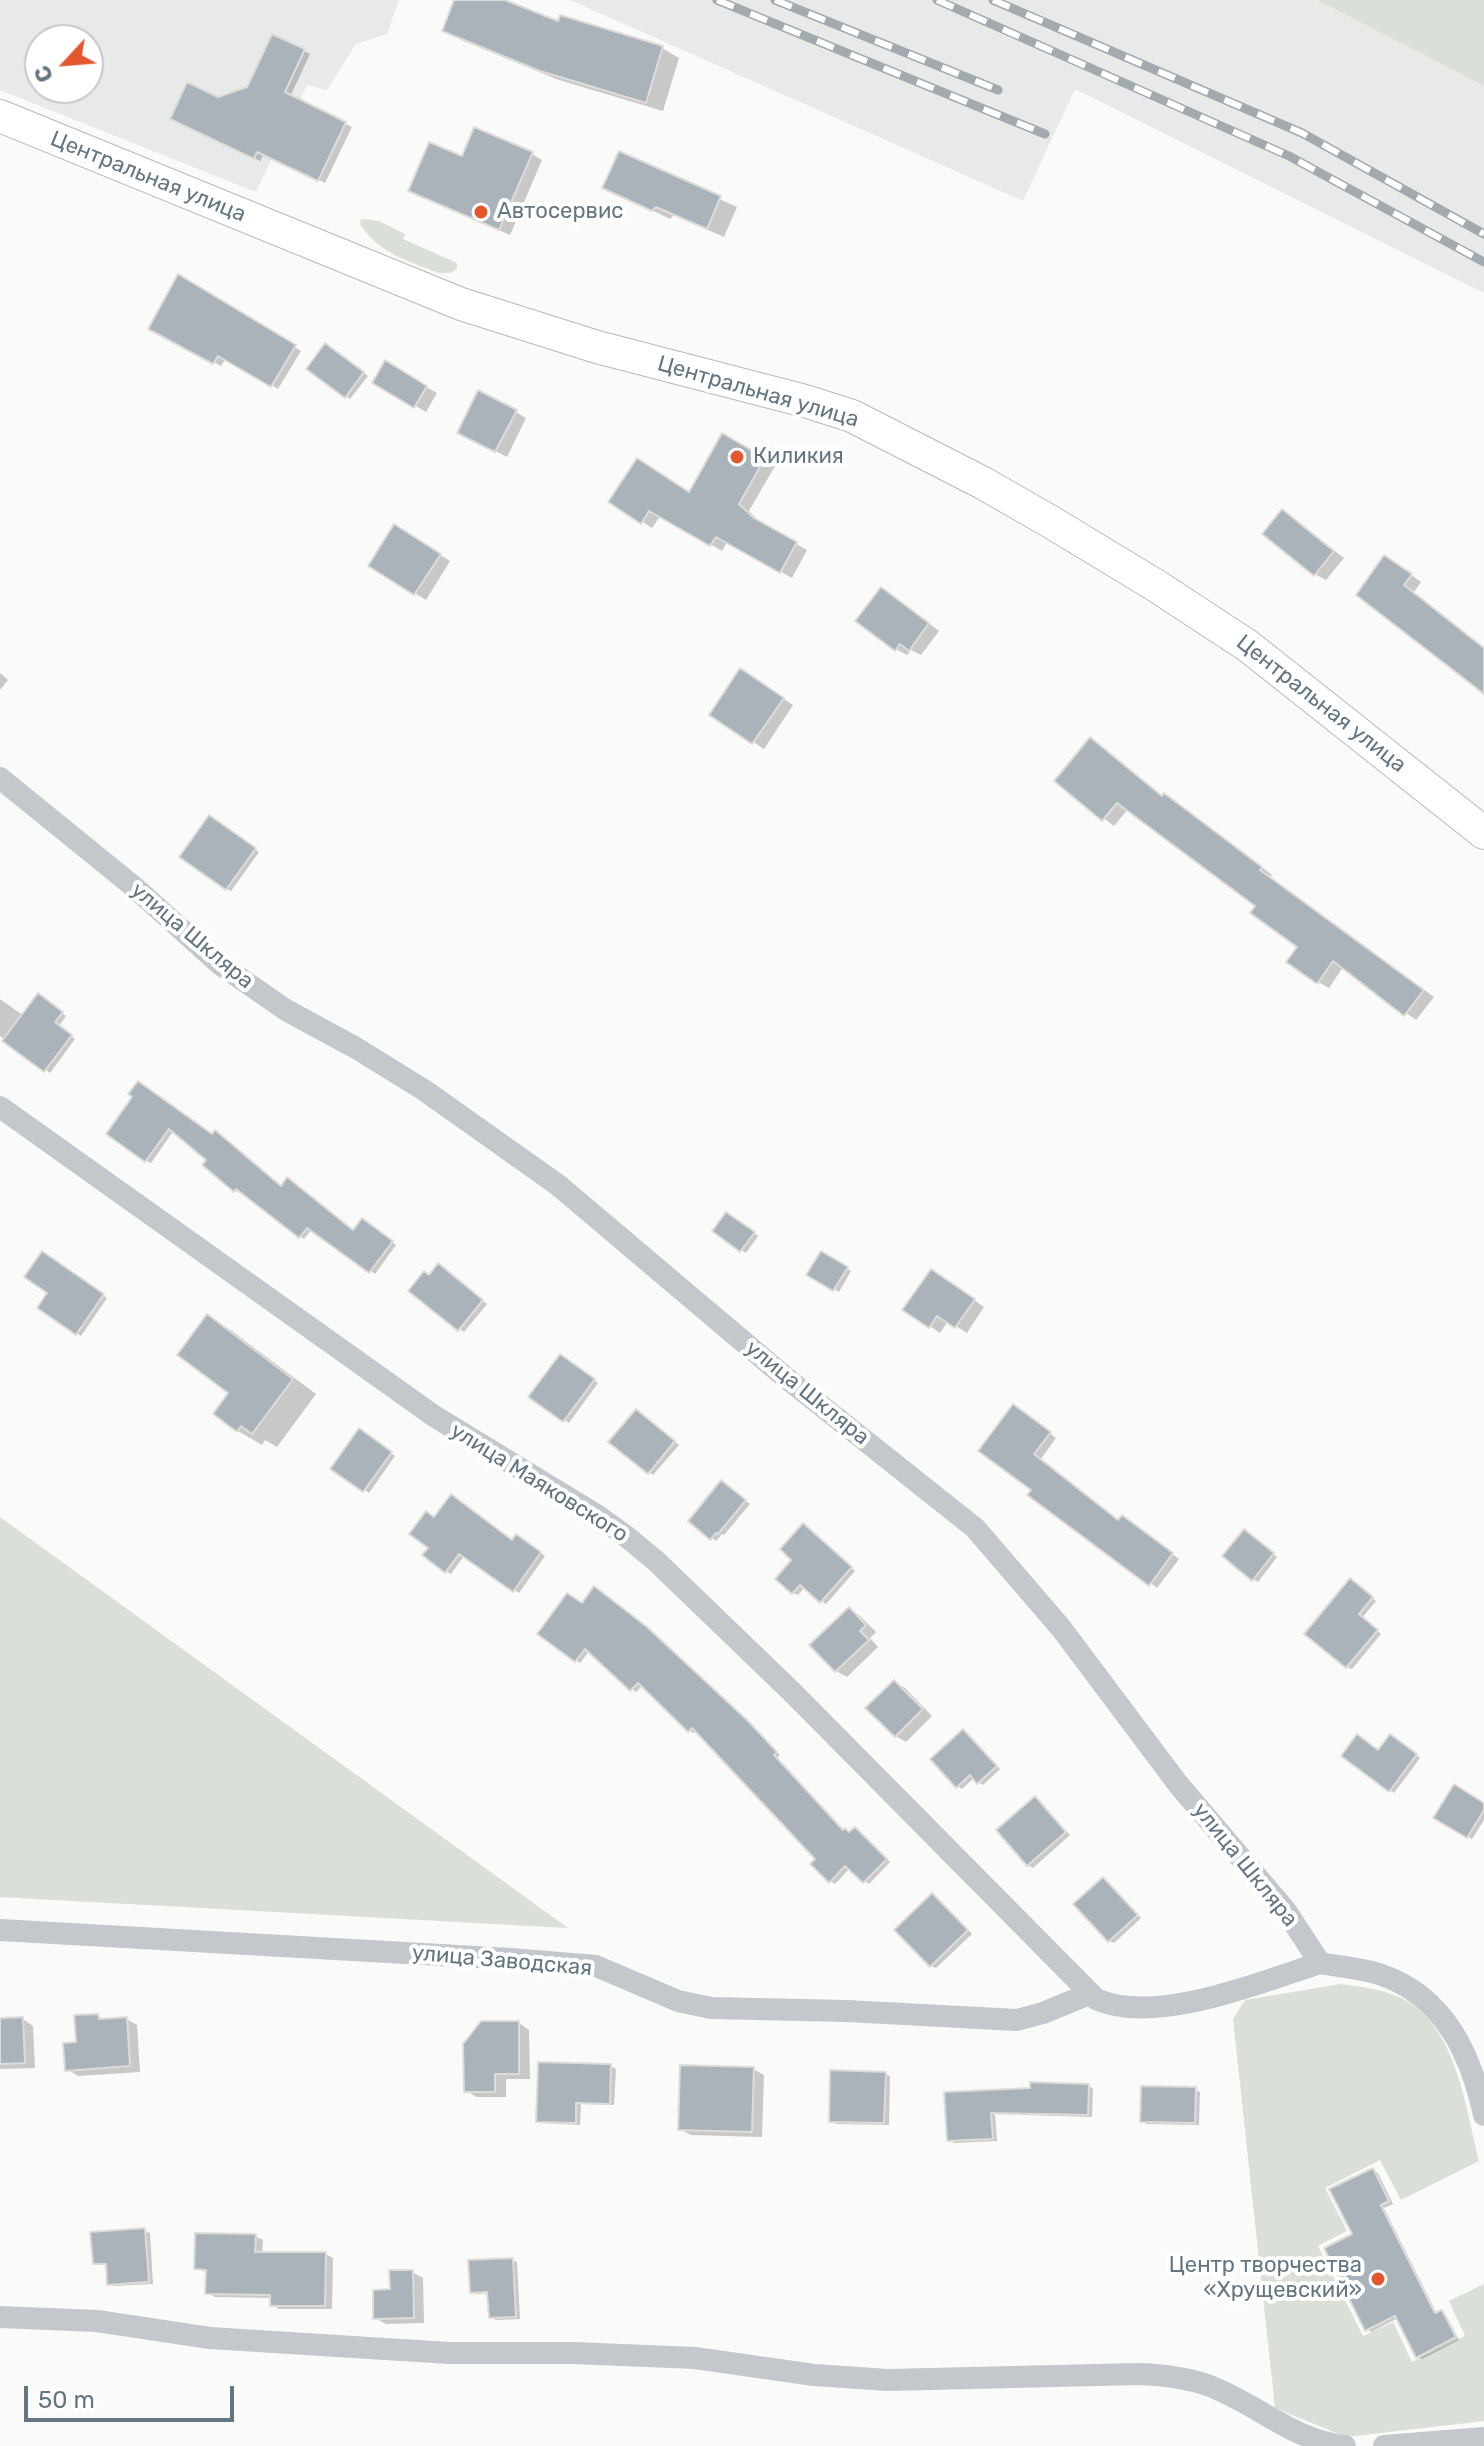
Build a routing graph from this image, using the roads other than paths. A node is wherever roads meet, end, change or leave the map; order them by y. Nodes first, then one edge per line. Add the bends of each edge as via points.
1 (0, 116) edge
2 (0, 778) edge
3 (1484, 833) edge
4 (0, 1107) edge
5 (0, 1930) edge
6 (1320, 1963) junction
7 (1089, 1994) junction
8 (1475, 2052) edge
9 (1484, 2115) edge
10 (0, 2317) edge
11 (1484, 2438) edge
12 (1345, 2446) edge
13 (1384, 2446) edge

1 - 3 main road, Центральная улица via 461,304 852,416 983,483 1248,646
2 - 6 street, улица Шкляра via 221,965 286,1010 413,1083 558,1185 785,1377 975,1528 1286,1911
4 - 7 street, улица Маяковского via 434,1416 627,1537 793,1693
5 - 7 street, улица Заводская via 596,1966 678,2001 729,2010 1017,2020
6 - 7 street via 1187,2003 1125,2006
6 - 8 street via 1380,1974 1404,1985
8 - 9 street
10 - 12 street via 97,2321 210,2338 449,2353 695,2358 888,2380 1176,2376 1210,2386 1323,2444
11 - 13 street

